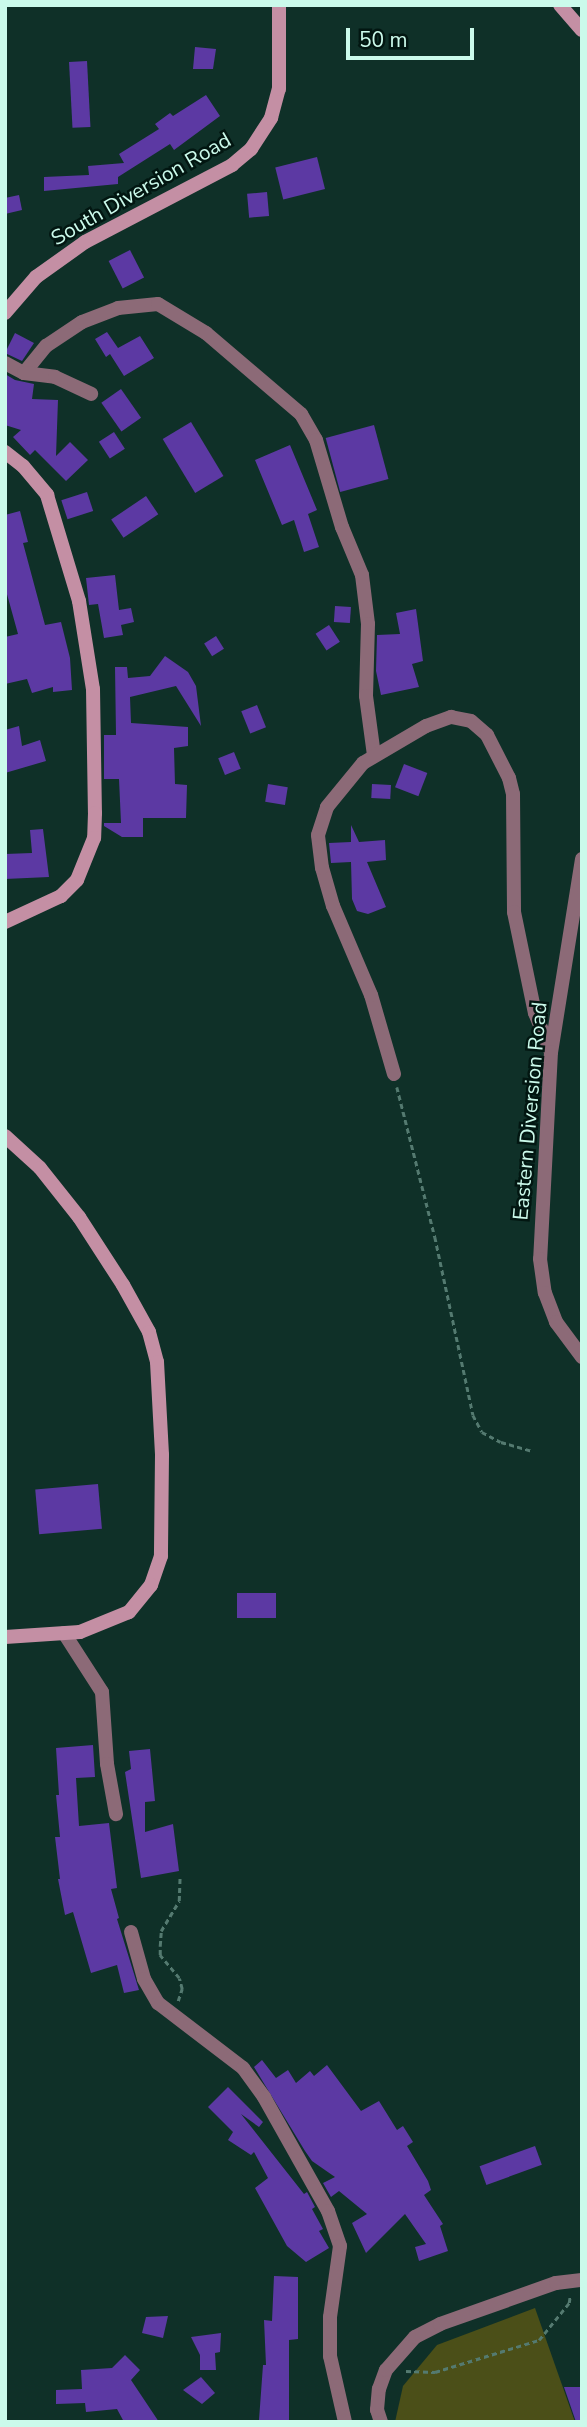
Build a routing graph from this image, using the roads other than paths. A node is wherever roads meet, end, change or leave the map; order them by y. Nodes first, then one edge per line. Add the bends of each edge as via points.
1 (279, 5) edge
2 (560, 5) edge
3 (582, 30) edge
4 (5, 313) edge
5 (5, 363) edge
6 (24, 373) junction
7 (91, 394) dead end
8 (5, 452) edge
9 (374, 755) junction
10 (582, 859) edge
11 (5, 922) edge
12 (551, 1052) junction
13 (394, 1074) road end
14 (5, 1136) edge
15 (582, 1357) edge
16 (64, 1633) junction
17 (5, 1637) edge
18 (116, 1814) dead end
19 (131, 1932) dead end
20 (577, 2279) edge
21 (345, 2422) edge
22 (381, 2422) edge

1 - 4 main road, South Diversion Road via 279,89 271,118 251,149 232,165 85,242 36,277
2 - 3 main road
5 - 6 street
6 - 7 street via 55,377
6 - 9 street via 46,346 82,322 118,308 158,304 206,333 301,414 316,440 362,575 368,624 366,696
8 - 11 main road via 47,495 79,601 93,689 96,813 94,838 77,880 52,901
9 - 12 street via 451,717 471,721 487,734 513,794 514,912 535,1013
9 - 13 street via 327,807 318,835 333,906 371,995
10 - 12 street, Eastern Diversion Road
12 - 15 street, Eastern Diversion Road via 540,1259 545,1293 556,1322
14 - 16 main road via 40,1168 79,1217 149,1332 157,1362 161,1556 151,1585 130,1612 80,1632
16 - 17 main road
16 - 18 street via 102,1692
19 - 21 street via 144,1979 158,2003 243,2068 328,2211 340,2246 330,2317 330,2356
20 - 22 street via 440,2324 415,2337 386,2370 379,2389

